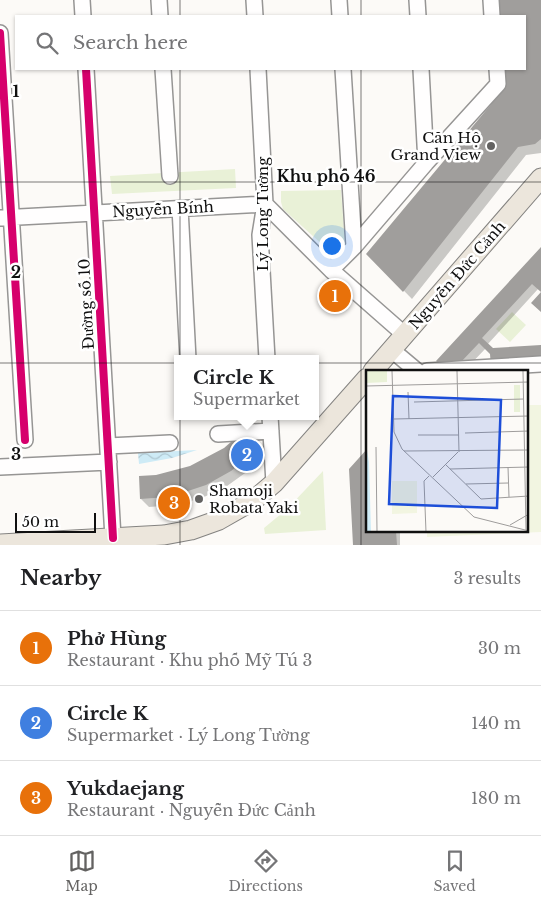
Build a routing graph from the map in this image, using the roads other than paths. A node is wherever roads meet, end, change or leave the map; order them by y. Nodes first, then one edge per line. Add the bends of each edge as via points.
1 (82, 0) edge
2 (159, 0) edge
3 (254, 0) edge
4 (339, 0) edge
5 (417, 0) edge
6 (491, 0) edge
7 (83, 15) edge
8 (160, 15) edge
9 (255, 15) edge
10 (340, 15) edge
11 (418, 15) edge
12 (492, 15) edge
13 (0, 33) edge
14 (86, 70) edge
15 (163, 70) edge
16 (258, 70) edge
17 (343, 70) edge
18 (421, 70) edge
19 (497, 70) edge
20 (426, 163) junction
21 (170, 176) dead end
22 (541, 178) edge
23 (266, 204) junction
24 (180, 208) junction
25 (94, 213) junction
26 (6, 218) edge
27 (354, 247) junction
28 (331, 270) junction
29 (405, 335) junction
30 (392, 350) junction
31 (188, 355) edge
32 (267, 355) edge
33 (541, 364) edge
34 (374, 370) edge
35 (416, 370) edge
36 (444, 370) edge
37 (366, 379) edge
38 (270, 424) edge
39 (218, 434) dead end
40 (25, 440) dead end
41 (170, 443) dead end
42 (108, 446) junction
43 (109, 462) junction
44 (0, 467) edge
45 (274, 483) junction
46 (113, 538) junction
47 (0, 544) edge

1 - 7 street
2 - 8 street
3 - 9 street
4 - 10 street
5 - 11 street
6 - 12 street
13 - 26 street
14 - 25 street, Đường số 10
15 - 21 street
16 - 23 street, Lý Long Tường
17 - 27 street
18 - 20 street
19 - 20 street via 498,84
20 - 27 street
22 - 29 main road, Nguyễn Đức Cảnh
23 - 24 street, Nguyễn Bính
23 - 28 street
23 - 32 street, Lý Long Tường via 260,235
24 - 25 street, Nguyễn Bính
24 - 31 street
25 - 26 street, Nguyễn Bính
25 - 42 street, Đường số 10
26 - 40 street
27 - 28 street
28 - 29 street
29 - 30 main road, Nguyễn Đức Cảnh
30 - 34 main road, Nguyễn Đức Cảnh
30 - 35 street
33 - 36 street
37 - 45 main road
38 - 39 street
38 - 45 street
41 - 42 street
42 - 43 street, Đường số 10
43 - 44 street
43 - 46 street, Đường số 10
45 - 46 main road via 242,508 190,530
46 - 47 main road

